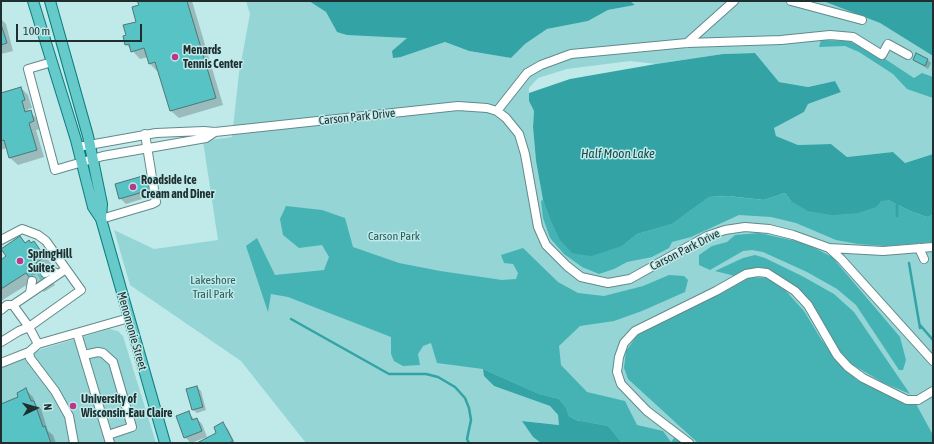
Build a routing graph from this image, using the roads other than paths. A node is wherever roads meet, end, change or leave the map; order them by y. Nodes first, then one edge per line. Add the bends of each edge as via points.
1 (33, 1) edge
2 (50, 1) edge
3 (734, 1) edge
4 (791, 1) edge
5 (862, 20) dead end
6 (687, 43) junction
7 (908, 54) dead end
8 (52, 62) junction
9 (497, 112) junction
10 (215, 132) junction
11 (145, 134) junction
12 (89, 145) junction
13 (78, 147) junction
14 (147, 148) junction
15 (92, 159) junction
16 (81, 161) junction
17 (101, 219) junction
18 (1, 240) edge
19 (933, 247) edge
20 (829, 248) junction
21 (919, 248) junction
22 (924, 258) dead end
23 (66, 269) junction
24 (45, 272) tunnel mouth
25 (58, 274) junction
26 (32, 281) dead end
27 (30, 293) junction
28 (13, 305) junction
29 (1, 310) edge
30 (129, 318) junction
31 (29, 327) junction
32 (77, 333) junction
33 (1, 342) edge
34 (38, 344) junction
35 (29, 352) junction
36 (84, 355) junction
37 (933, 361) edge
38 (1, 363) edge
39 (933, 391) edge
40 (109, 439) edge
41 (74, 443) edge
42 (164, 443) edge
43 (689, 443) edge

1 - 8 main road, Menomonie Street
2 - 12 main road, Menomonie Street
3 - 6 street
4 - 5 street
6 - 7 street via 781,40 830,35 853,37 882,55 888,44
6 - 9 street via 572,54 555,59 528,73
8 - 13 main road, Menomonie Street
8 - 16 street, Carson Park Drive via 28,69 54,170
9 - 10 street, Carson Park Drive via 473,106 458,106
9 - 20 street, Carson Park Drive via 514,126 519,134 538,227 546,245 566,266 581,277 608,283 630,279 707,236 745,227 769,229
10 - 11 street, Carson Park Drive via 174,131
10 - 14 street, Carson Park Drive via 206,138
11 - 12 street, Carson Park Drive
11 - 14 street
12 - 13 street, Carson Park Drive
12 - 15 main road, Menomonie Street
13 - 16 main road, Menomonie Street
14 - 15 street, Carson Park Drive
14 - 17 street via 156,202
15 - 16 street, Carson Park Drive
15 - 17 main road, Menomonie Street via 102,204
16 - 17 main road, Menomonie Street via 93,207
17 - 30 main road, Menomonie Street
18 - 23 street via 22,229 38,235 46,241
19 - 21 street
20 - 21 street via 883,251
20 - 37 street, Carson Park Drive via 842,259
21 - 22 street
23 - 25 street
23 - 31 street via 81,290
24 - 25 street via 50,270
25 - 27 street
26 - 27 street
27 - 28 street
28 - 29 street via 7,305
28 - 31 street
30 - 32 street
30 - 42 main road, Menomonie Street
31 - 33 street
31 - 34 street
32 - 34 street
32 - 36 street
34 - 35 street
35 - 38 street
35 - 41 street via 30,358 55,391 69,416
36 - 40 street
36 - 40 street via 103,353 113,362 132,427
39 - 43 street via 918,400 907,400 863,378 837,355 813,311 795,290 768,273 746,274 635,330 624,343 619,357 617,372 621,384 647,411

